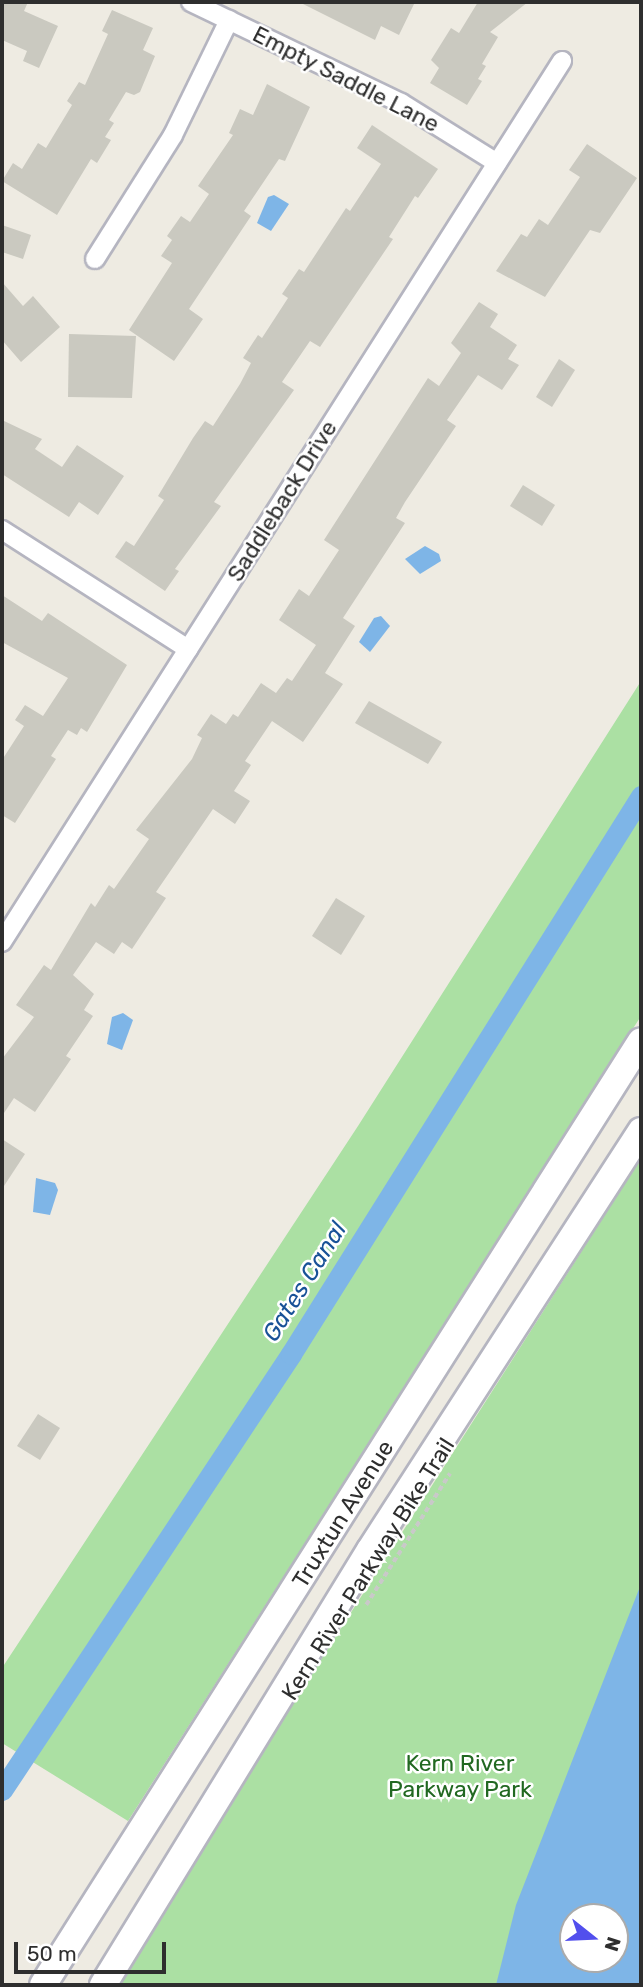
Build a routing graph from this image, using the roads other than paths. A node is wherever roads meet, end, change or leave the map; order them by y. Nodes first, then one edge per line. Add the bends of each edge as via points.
1 (191, 2) edge
2 (229, 20) junction
3 (562, 61) dead end
4 (498, 163) junction
5 (95, 259) dead end
6 (2, 530) edge
7 (188, 649) junction
8 (2, 942) edge
9 (641, 1041) edge
10 (641, 1131) edge
11 (43, 1985) edge
12 (103, 1985) edge

1 - 2 street, Empty Saddle Lane
2 - 4 street, Empty Saddle Lane via 401,103
2 - 5 street via 173,135
3 - 4 street, Saddleback Drive
4 - 7 street, Saddleback Drive
6 - 7 street
7 - 8 street, Saddleback Drive
9 - 11 main road, Truxtun Avenue
10 - 12 main road, Truxtun Avenue via 370,1550

